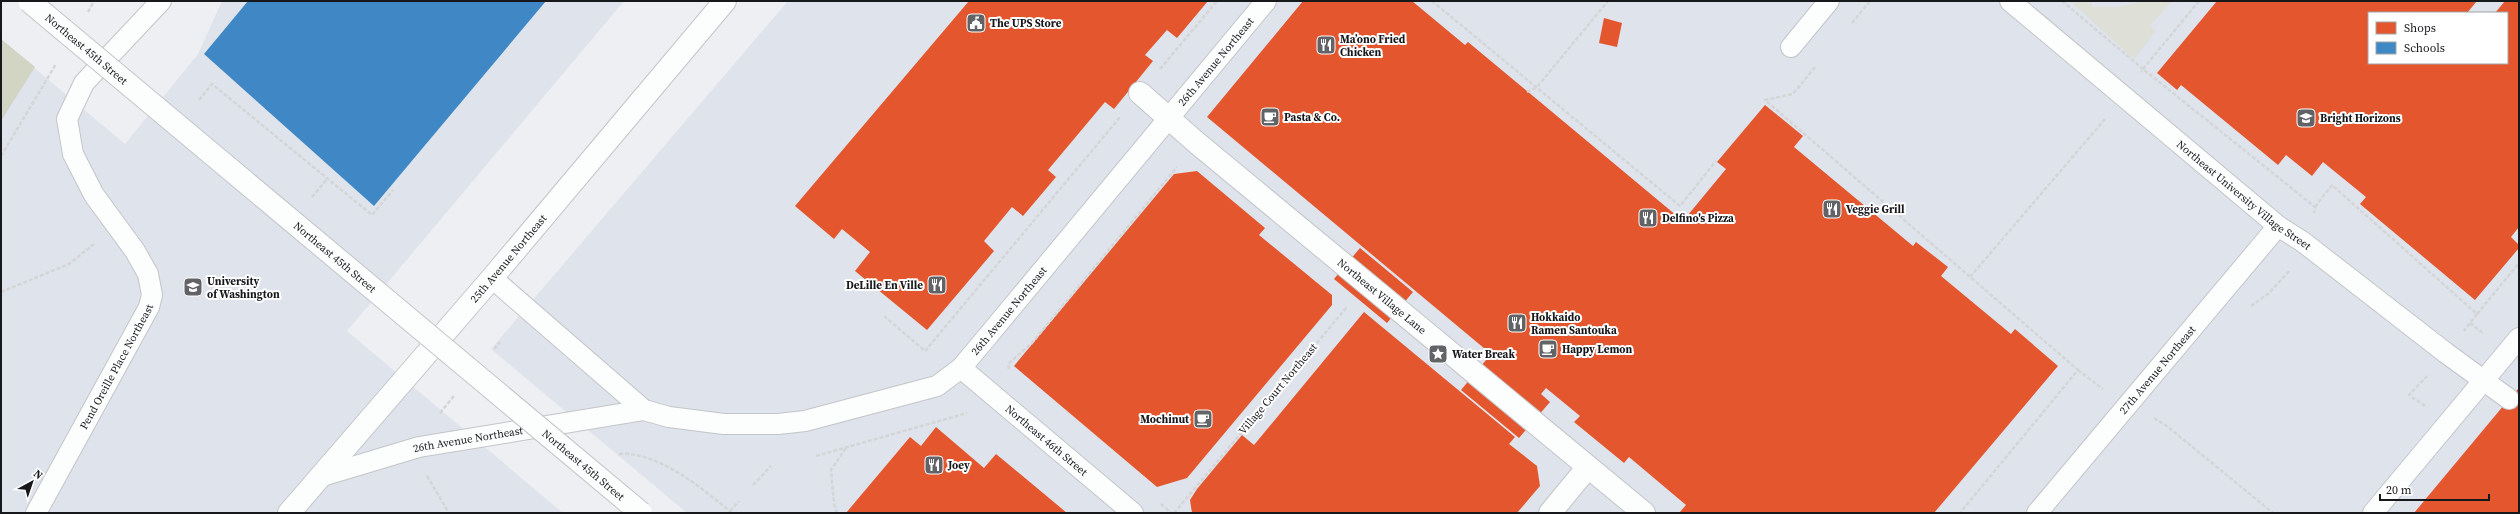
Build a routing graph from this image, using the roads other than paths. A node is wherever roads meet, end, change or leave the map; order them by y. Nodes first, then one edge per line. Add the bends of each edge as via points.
1 (29, 1) edge
2 (161, 1) edge
3 (725, 1) edge
4 (1266, 1) edge
5 (1829, 1) edge
6 (2010, 1) edge
7 (1791, 47) dead end
8 (1140, 93) road end
9 (1168, 119) junction
10 (2278, 226) junction
11 (492, 278) junction
12 (2519, 338) edge
13 (961, 368) junction
14 (2484, 379) junction
15 (2509, 399) dead end
16 (644, 410) junction
17 (1588, 467) junction
18 (319, 477) junction
19 (36, 513) edge
20 (289, 513) edge
21 (641, 513) edge
22 (1133, 513) edge
23 (1550, 513) edge
24 (1644, 513) edge
25 (2037, 513) edge
26 (2373, 513) edge

1 - 21 main road, Northeast 45th Street, bridge
2 - 19 lane, Pend Oreille Place Northeast via 84,83 67,119 73,154 94,195 135,250 148,274 152,295 149,306
3 - 11 main road, 25th Avenue Northeast
4 - 9 lane, 26th Avenue Northeast
5 - 7 lane
6 - 10 lane, Northeast University Village Street
8 - 9 main road, Northeast Village Lane
9 - 13 lane, 26th Avenue Northeast
9 - 17 main road, Northeast Village Lane
10 - 14 lane, Northeast University Village Street via 2304,242 2446,353
10 - 25 lane, 27th Avenue Northeast
11 - 16 lane, 26th Avenue Northeast
11 - 18 main road, 25th Avenue Northeast
12 - 14 lane
13 - 16 lane, 26th Avenue Northeast via 937,386 805,421 724,424 669,417
13 - 22 lane, Northeast 46th Street
14 - 15 lane, Northeast University Village Street
14 - 26 lane
16 - 18 lane, 26th Avenue Northeast via 420,447
17 - 23 main road
17 - 24 main road, Northeast Village Lane
18 - 20 main road, 25th Avenue Northeast

